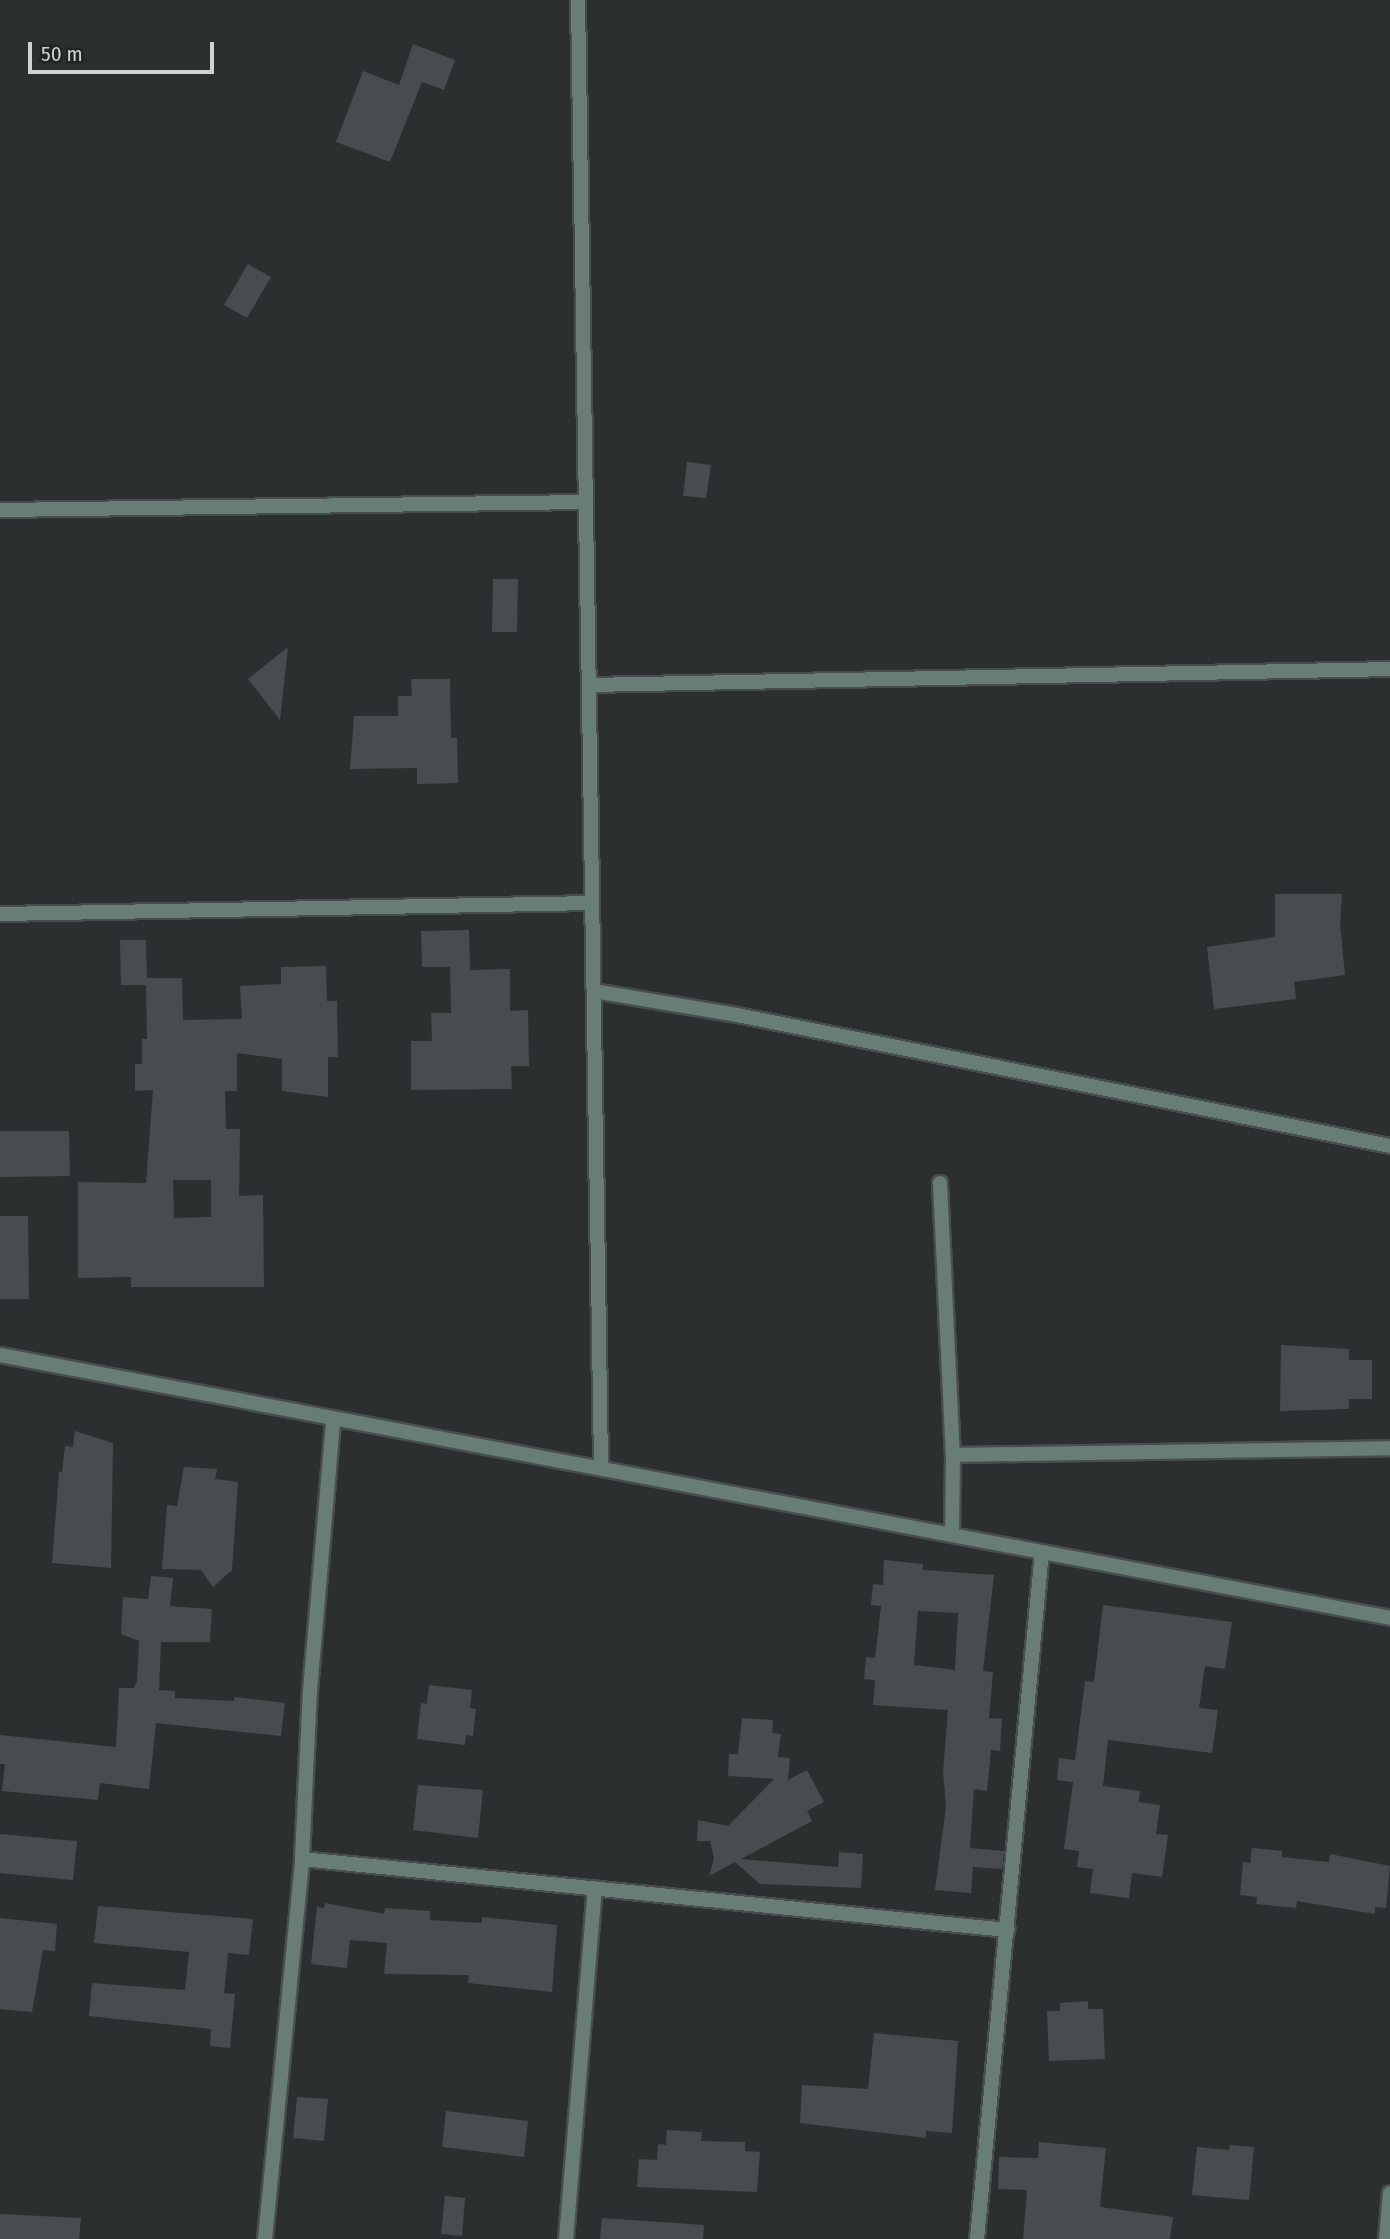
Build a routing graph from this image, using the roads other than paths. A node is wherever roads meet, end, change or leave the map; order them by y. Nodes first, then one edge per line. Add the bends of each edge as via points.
1 (578, 0) edge
2 (586, 502) junction
3 (0, 510) edge
4 (1390, 669) edge
5 (589, 685) junction
6 (592, 903) junction
7 (0, 914) edge
8 (594, 991) junction
9 (1390, 1146) edge
10 (940, 1183) dead end
11 (0, 1355) edge
12 (333, 1421) junction
13 (1390, 1448) edge
14 (953, 1455) junction
15 (601, 1468) junction
16 (952, 1535) junction
17 (1042, 1552) junction
18 (1390, 1618) edge
19 (302, 1859) junction
20 (595, 1888) junction
21 (1007, 1930) junction
22 (1390, 2193) edge
23 (265, 2239) edge
24 (565, 2239) edge
25 (977, 2239) edge
26 (1386, 2239) edge

1 - 2 street
2 - 3 street
2 - 5 street
4 - 5 street
5 - 6 street
6 - 7 street
6 - 8 street
8 - 9 street via 737,1015
8 - 15 street
10 - 14 street
11 - 12 street
12 - 15 street
12 - 19 street via 310,1691
13 - 14 street
14 - 16 street
15 - 16 street
16 - 17 street
17 - 18 street
17 - 21 street
19 - 20 street
19 - 23 street
20 - 21 street
20 - 24 street
21 - 25 street
22 - 26 street

